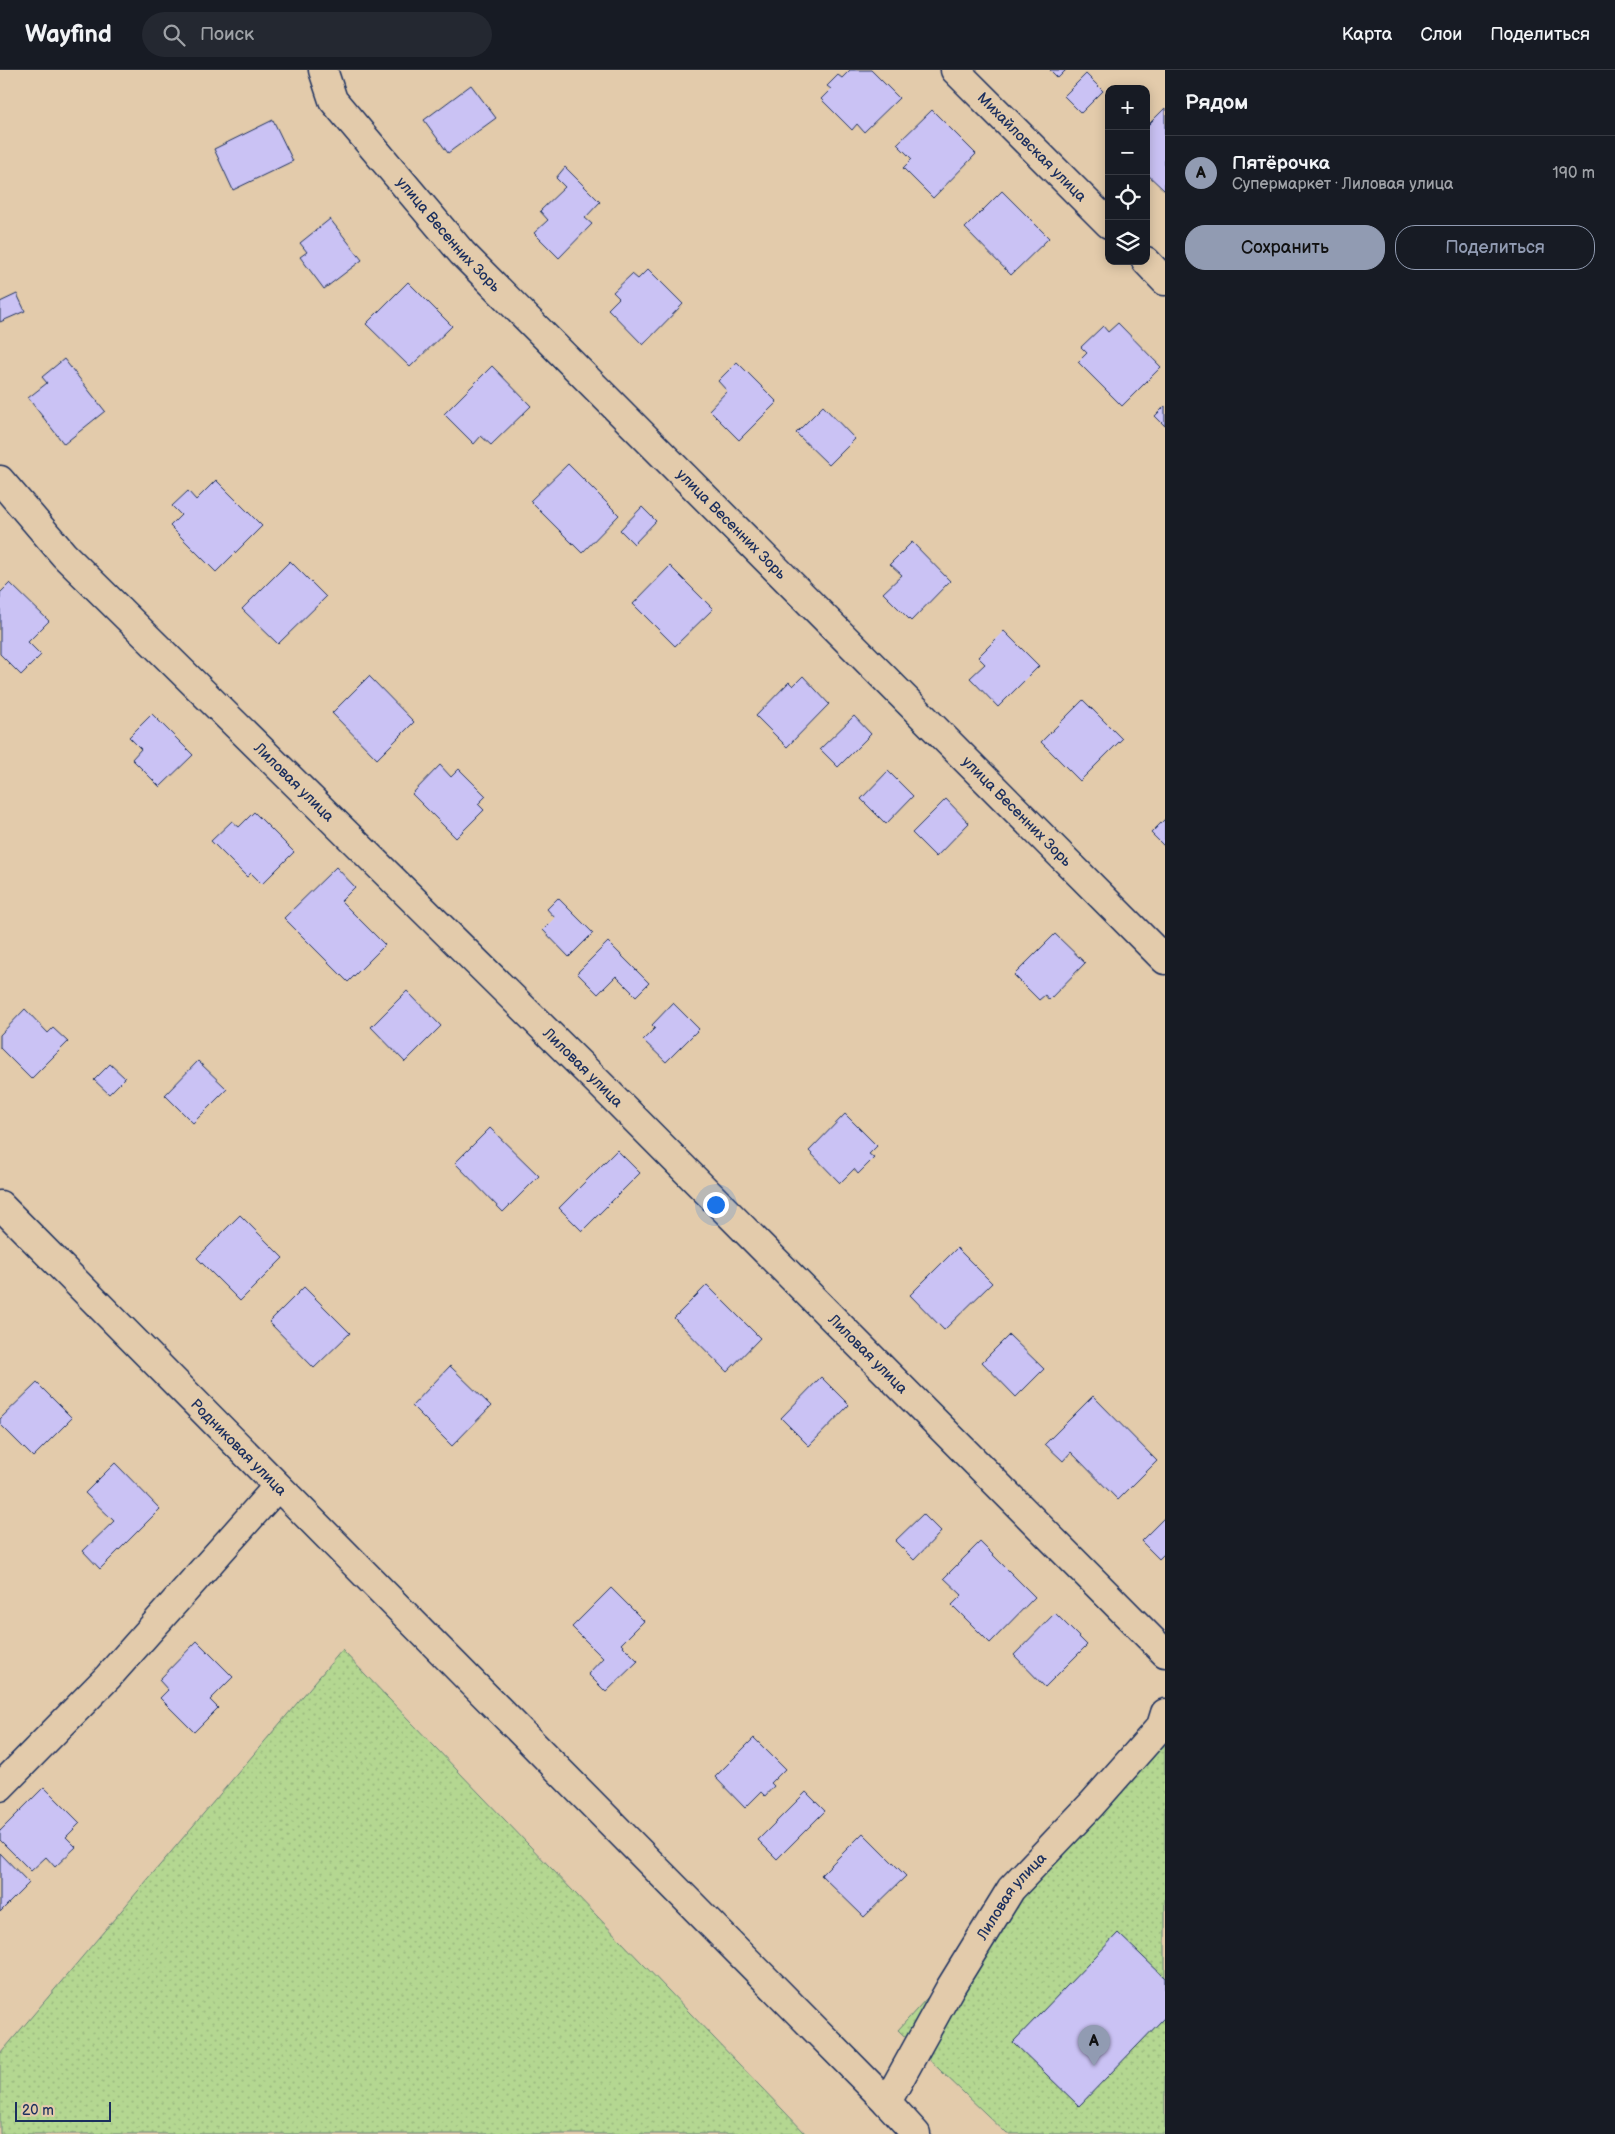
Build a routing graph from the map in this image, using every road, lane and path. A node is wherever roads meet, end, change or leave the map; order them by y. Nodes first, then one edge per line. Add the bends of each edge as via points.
1 (323, 70) edge
2 (955, 70) edge
3 (1105, 220) edge
4 (1150, 265) edge
5 (1165, 281) edge
6 (0, 480) edge
7 (1165, 960) edge
8 (0, 1205) edge
9 (276, 1487) junction
10 (1165, 1653) edge
11 (1164, 1722) edge
12 (0, 1787) edge
13 (887, 2102) junction
14 (916, 2134) edge

1 - 7 street, улица Весенних Зорь via 333,100 462,253
2 - 3 street, Михайловская улица
4 - 5 street
6 - 10 street, Лиловая улица via 64,555 598,1082
8 - 9 street, Родниковая улица
9 - 12 street via 108,1677
9 - 13 street, Родниковая улица
11 - 13 street, Лиловая улица via 1011,1889 950,1988
13 - 14 street, Родниковая улица

